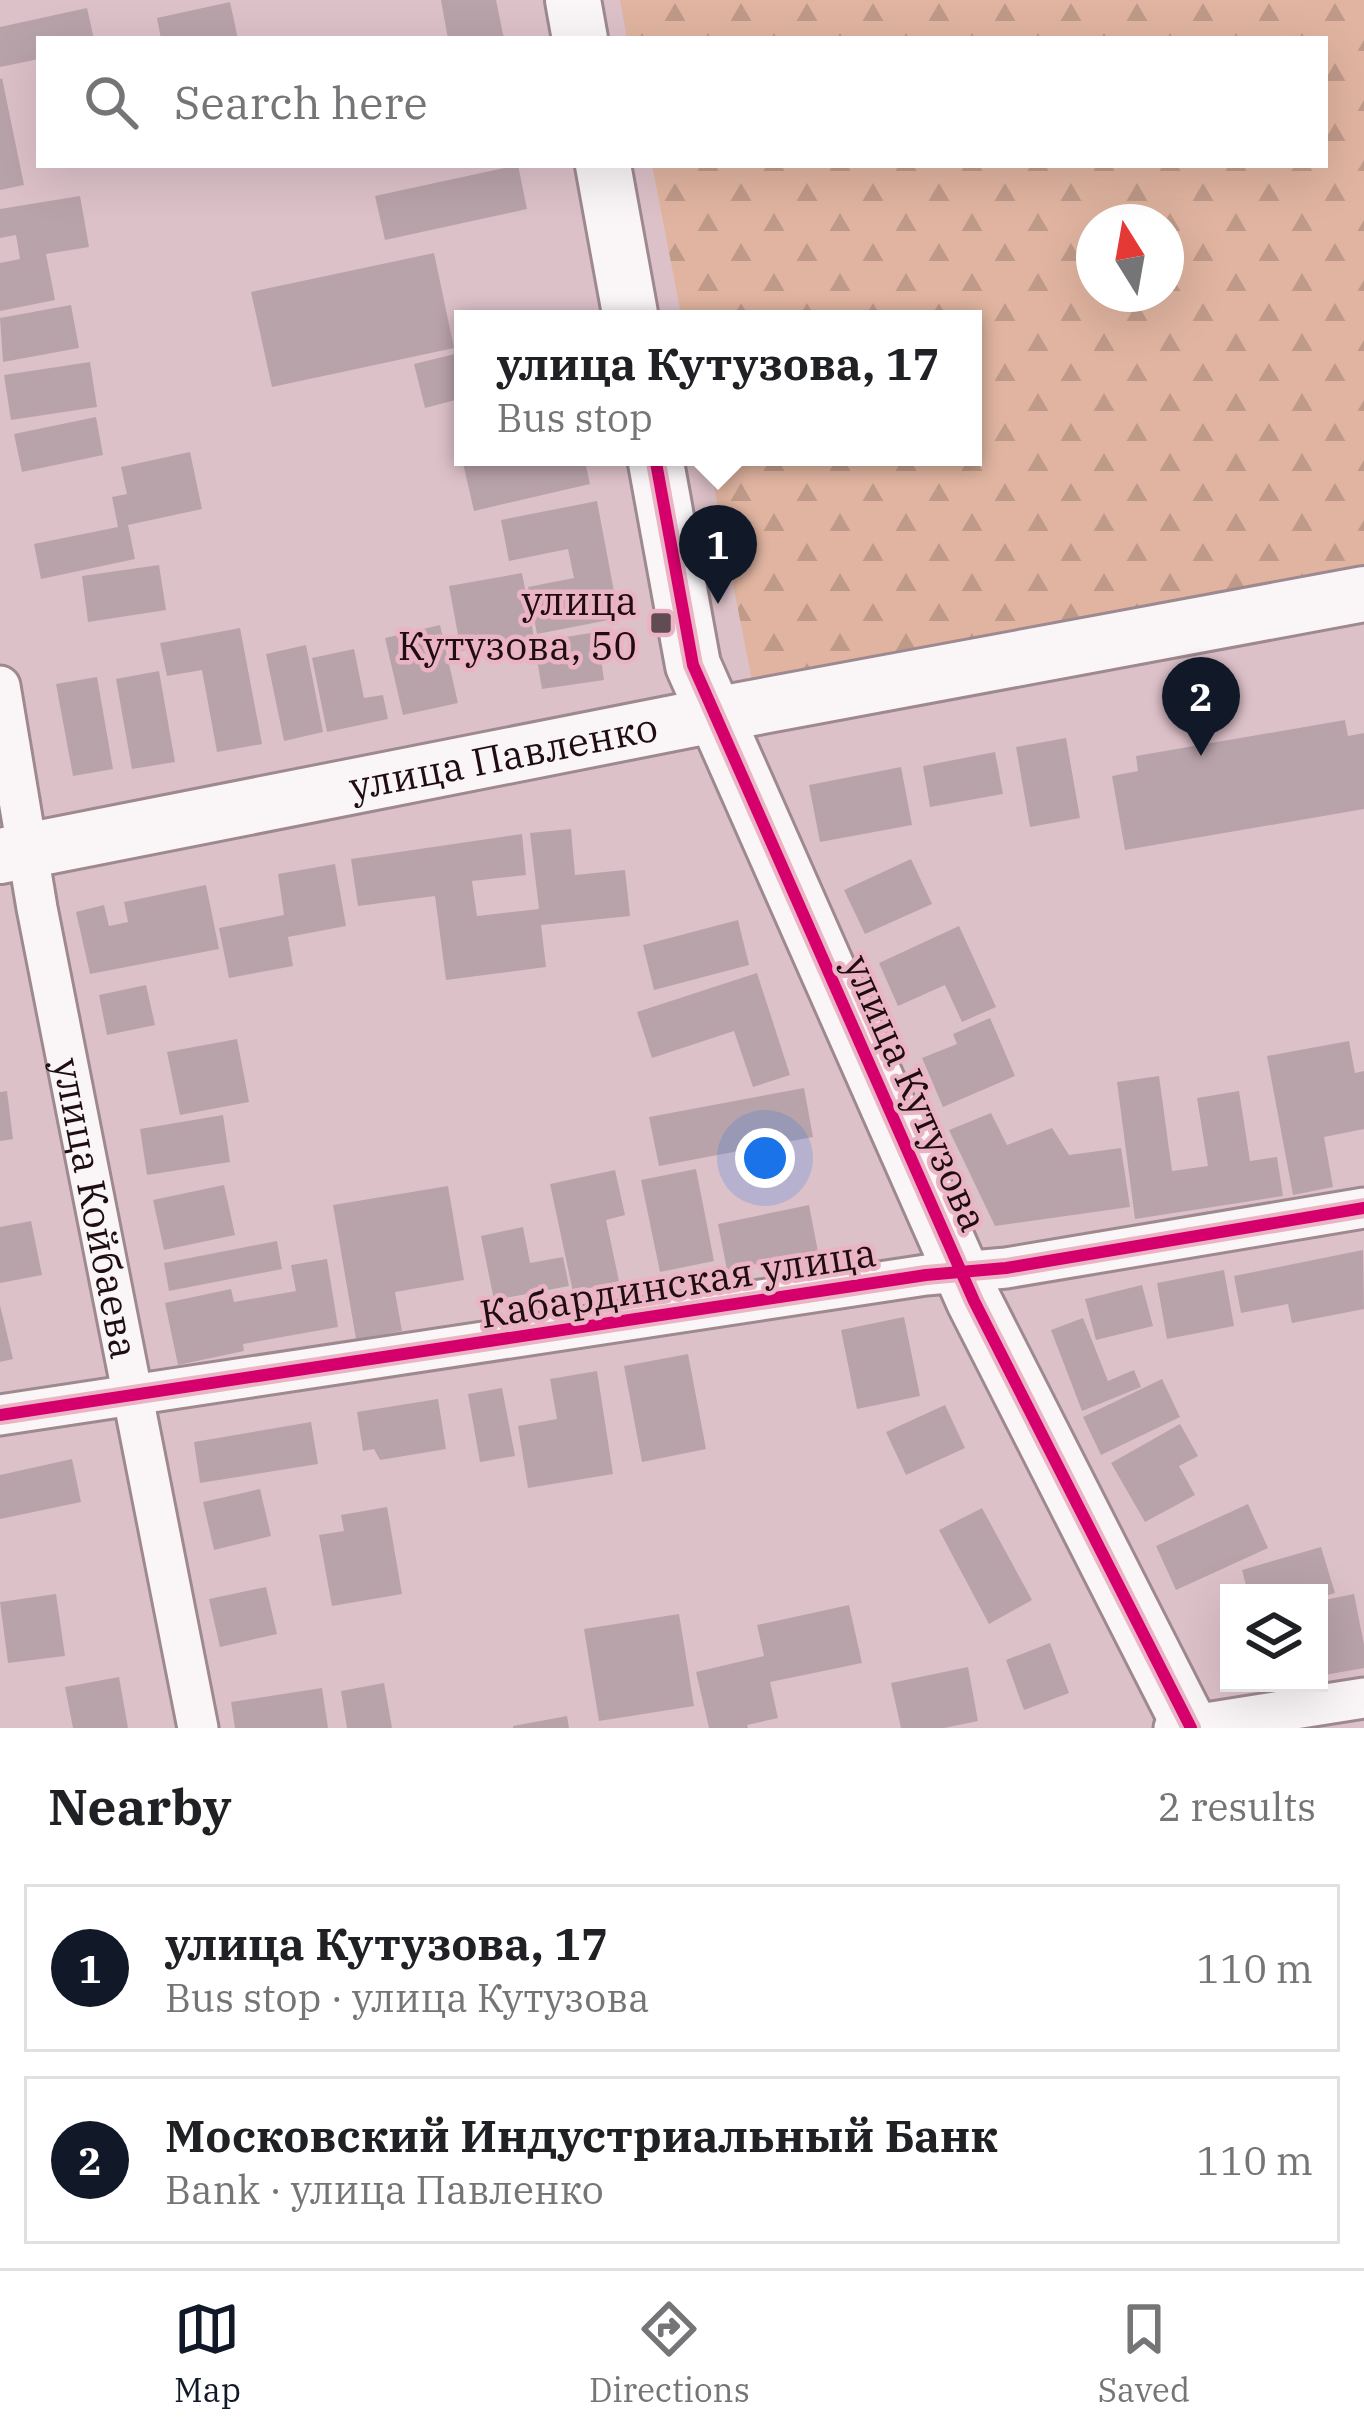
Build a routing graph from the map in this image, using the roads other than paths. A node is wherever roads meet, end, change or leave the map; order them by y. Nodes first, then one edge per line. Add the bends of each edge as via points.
1 (573, 0) edge
2 (579, 36) edge
3 (604, 168) edge
4 (629, 310) edge
5 (657, 466) edge
6 (1364, 594) edge
7 (0, 686) edge
8 (714, 716) junction
9 (15, 854) edge
10 (1364, 1208) edge
11 (962, 1271) junction
12 (133, 1394) junction
13 (0, 1415) edge
14 (1364, 1698) edge
15 (1185, 1727) edge
16 (198, 1728) edge

1 - 2 street
3 - 4 street
5 - 8 street, улица Кутузова via 693,665
6 - 8 street, улица Павленко
7 - 9 street, улица Койбаева
8 - 9 street, улица Павленко
8 - 11 street, улица Кутузова
9 - 12 street, улица Койбаева
10 - 11 street, Кабардинская улица
11 - 12 street, Кабардинская улица
11 - 15 street, улица Кутузова
12 - 13 street, Кабардинская улица
12 - 16 street, улица Койбаева
14 - 15 street

